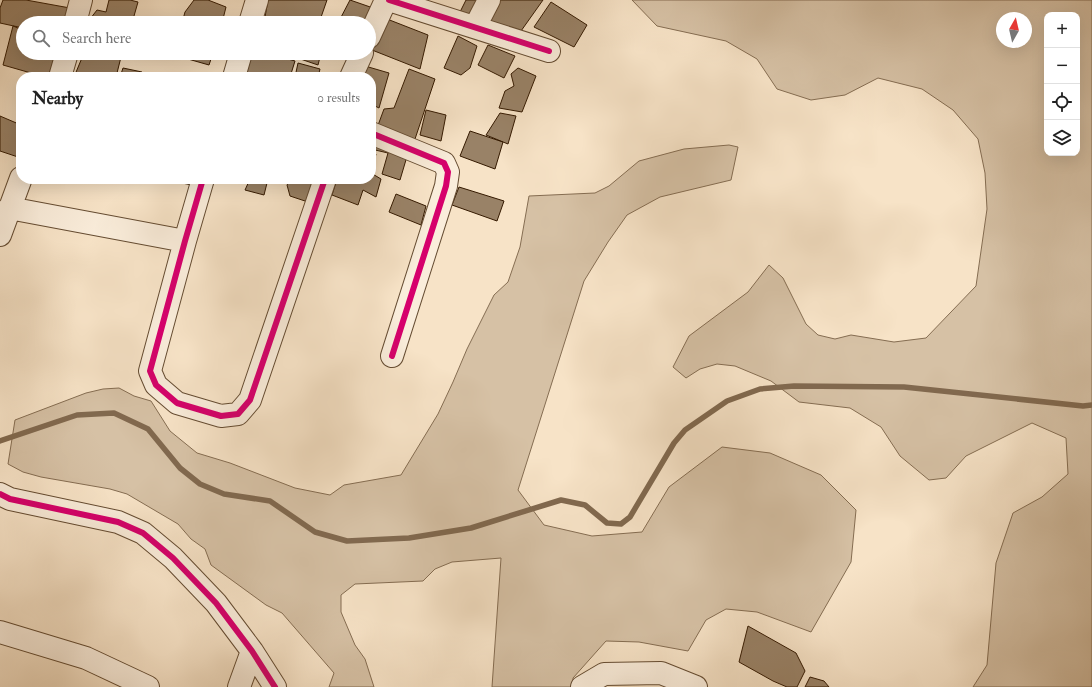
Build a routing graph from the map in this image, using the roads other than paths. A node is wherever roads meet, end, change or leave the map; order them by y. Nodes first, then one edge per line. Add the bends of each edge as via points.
1 (81, 0) edge
2 (258, 0) edge
3 (386, 0) edge
4 (389, 0) edge
5 (489, 0) edge
6 (77, 16) edge
7 (252, 16) edge
8 (376, 22) edge
9 (475, 27) junction
10 (549, 51) dead end
11 (65, 60) edge
12 (239, 60) edge
13 (359, 60) edge
14 (61, 72) edge
15 (235, 72) edge
16 (353, 72) edge
17 (376, 135) edge
18 (19, 184) edge
19 (201, 184) edge
20 (323, 184) edge
21 (9, 208) junction
22 (0, 235) edge
23 (184, 241) junction
24 (392, 356) dead end
25 (0, 494) edge
26 (0, 632) edge
27 (252, 651) junction
28 (136, 684) edge
29 (239, 687) edge
30 (275, 687) edge
31 (582, 687) edge
32 (696, 687) edge

1 - 6 street
2 - 7 street
3 - 8 street
4 - 9 street
5 - 9 street
9 - 10 street
11 - 14 street
12 - 15 street
13 - 16 street
17 - 24 street via 444,163 448,172 446,186
18 - 21 street
19 - 23 street
20 - 23 street via 250,400 238,414 221,416 177,403 156,385 150,371
21 - 22 street
21 - 23 street
25 - 27 street via 118,522 143,533 173,558 211,597
26 - 28 street via 86,658
27 - 29 street
27 - 30 street
31 - 32 street via 604,674 660,673

